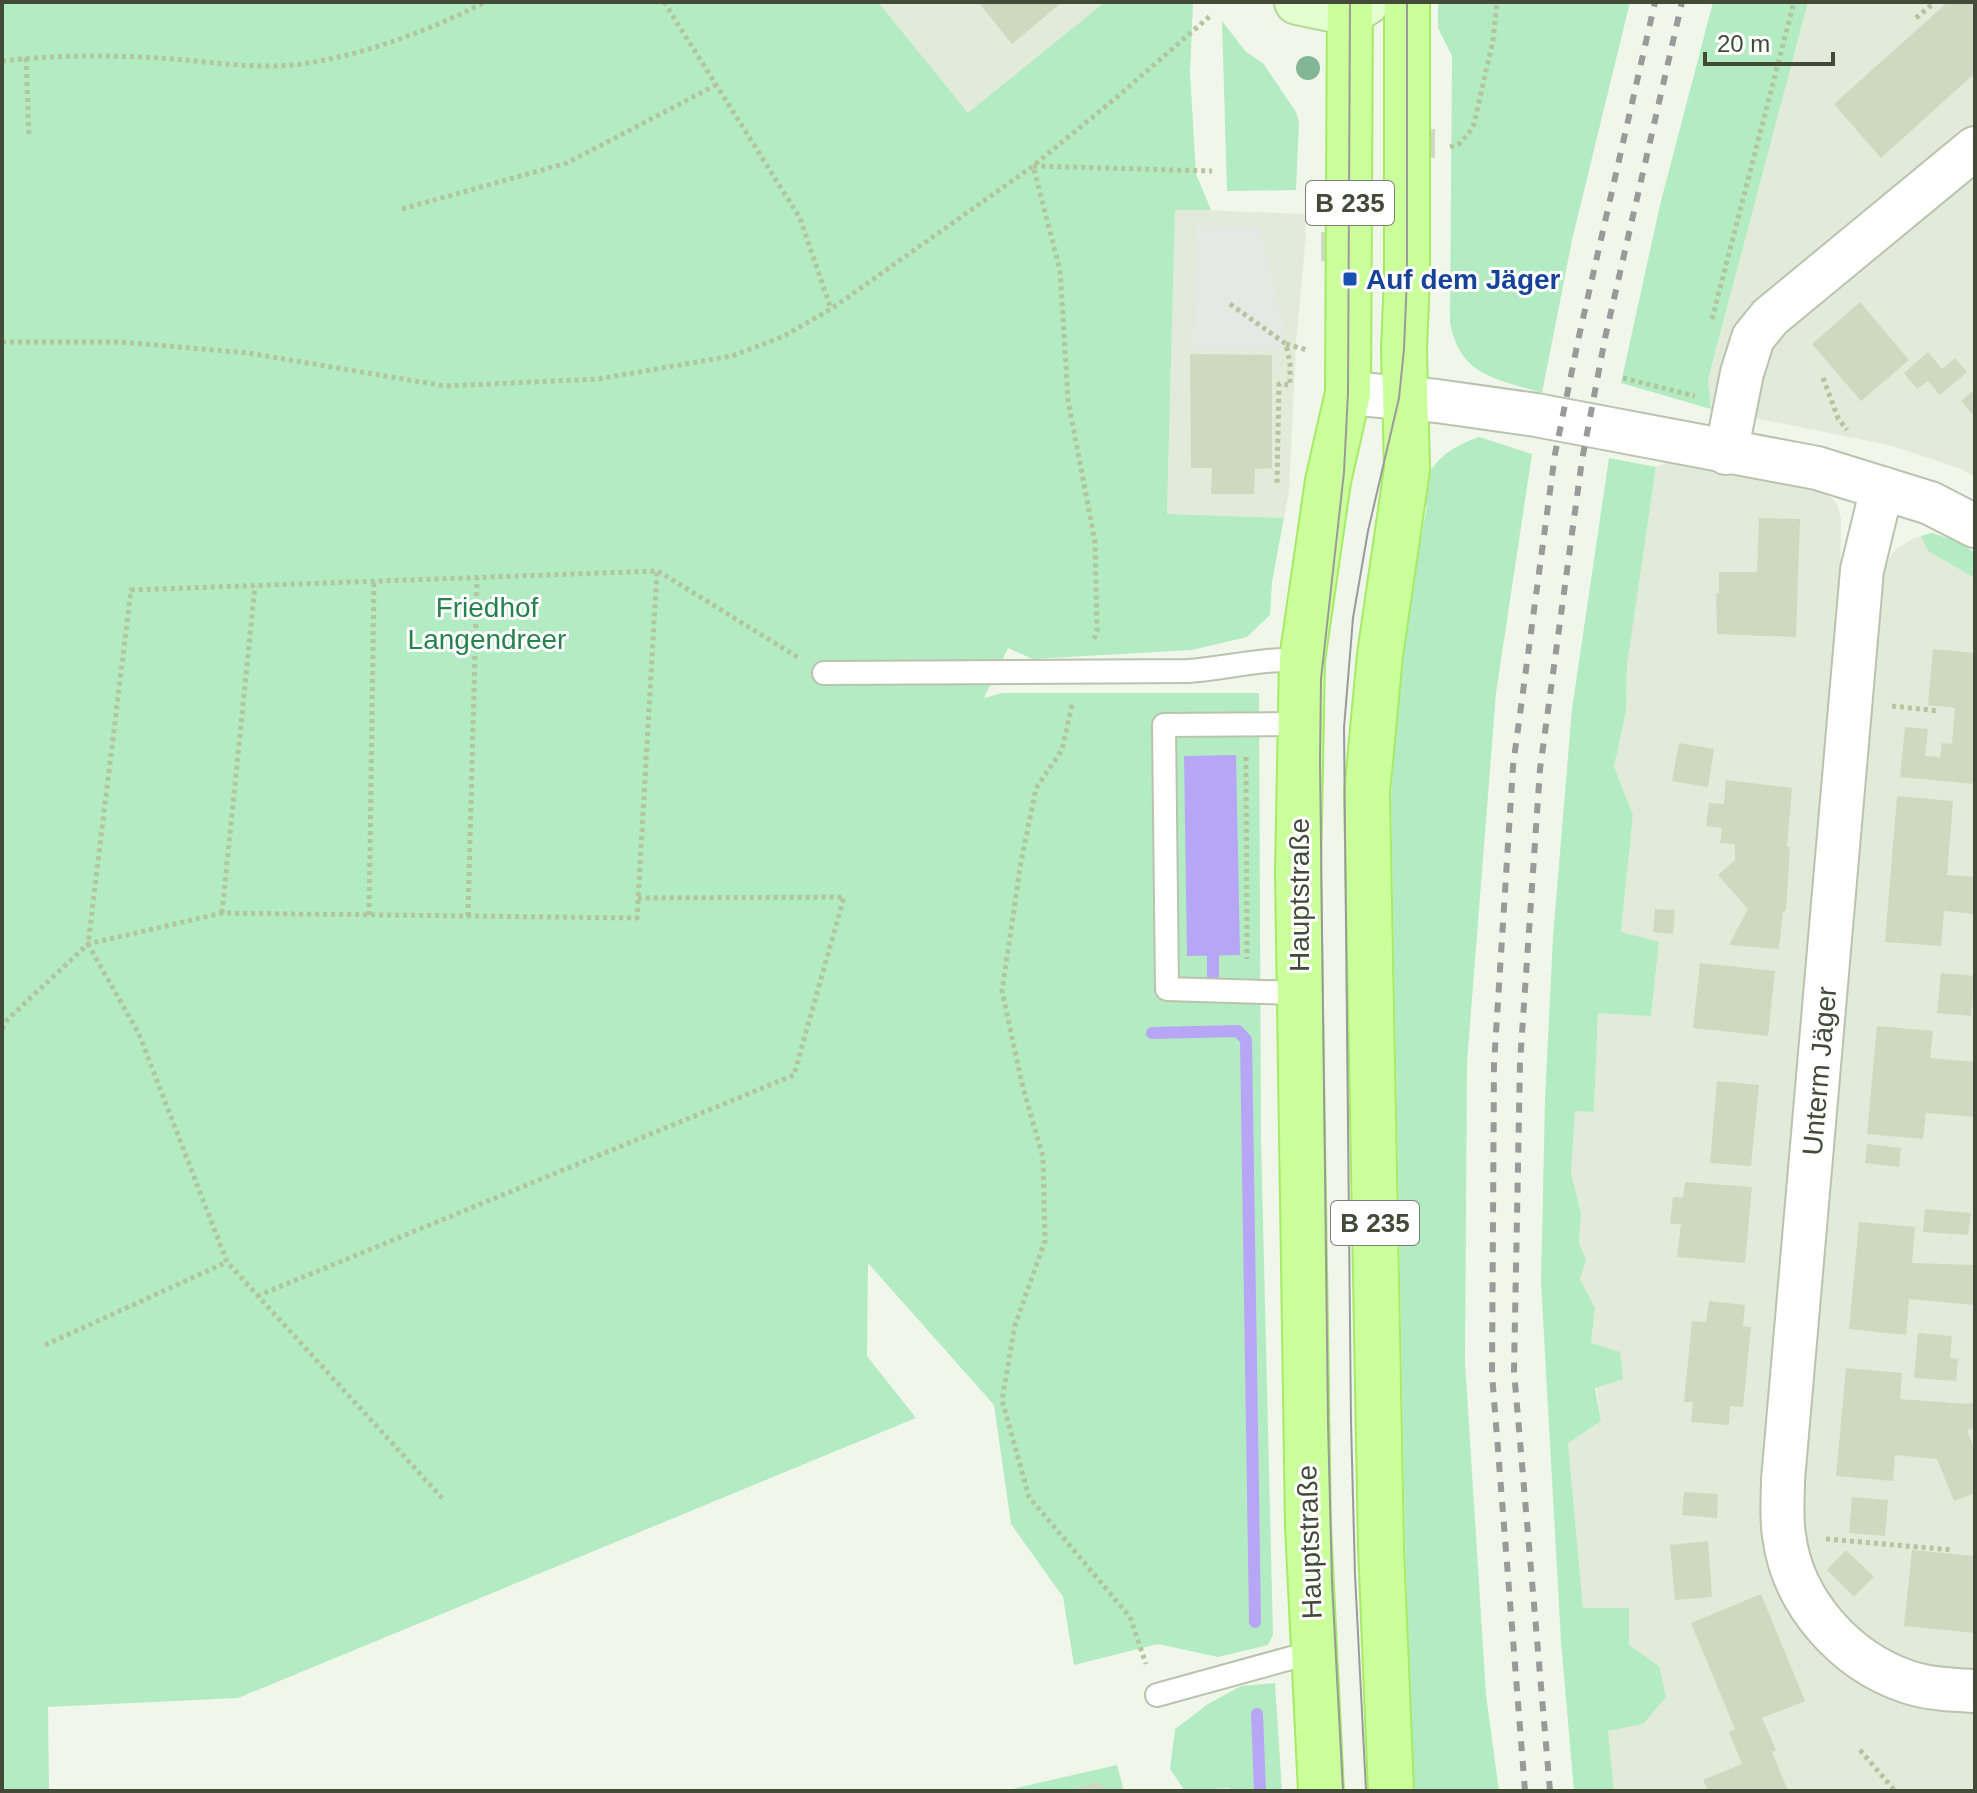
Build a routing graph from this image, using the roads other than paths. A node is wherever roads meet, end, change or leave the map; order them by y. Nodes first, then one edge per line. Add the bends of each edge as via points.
1 (1297, 2) edge
2 (1407, 2) edge
3 (1355, 6) edge
4 (1975, 148) edge
5 (1348, 393) junction
6 (1405, 398) junction
7 (1726, 453) junction
8 (1882, 488) junction
9 (1975, 526) edge
10 (1302, 660) junction
11 (824, 673) road end
12 (1301, 724) junction
13 (1299, 993) junction
14 (1313, 1652) junction
15 (1975, 1691) edge
16 (1157, 1695) road end
17 (1321, 1791) edge
18 (1391, 1791) edge

1 - 3 street
2 - 6 main road, B 235
3 - 5 main road, Hauptstraße / B 235
4 - 7 street via 1770,317 1753,338
5 - 6 street
5 - 10 main road, Hauptstraße / B 235 via 1328,481
6 - 7 street via 1536,415
6 - 18 main road, B 235 via 1407,469 1380,655 1367,793 1381,1546
7 - 8 street via 1817,468
8 - 9 street via 1930,503
8 - 15 street, Unterm Jäger via 1861,585 1783,1480 1783,1535 1807,1602 1840,1642 1867,1663 1908,1682
10 - 11 lane via 1272,658 1188,671
10 - 12 main road, Hauptstraße / B 235
12 - 13 main road, Hauptstraße / B 235
12 - 13 lane via 1164,725 1167,989
13 - 14 main road, Hauptstraße / B 235
14 - 16 lane
14 - 17 main road, Hauptstraße / B 235

